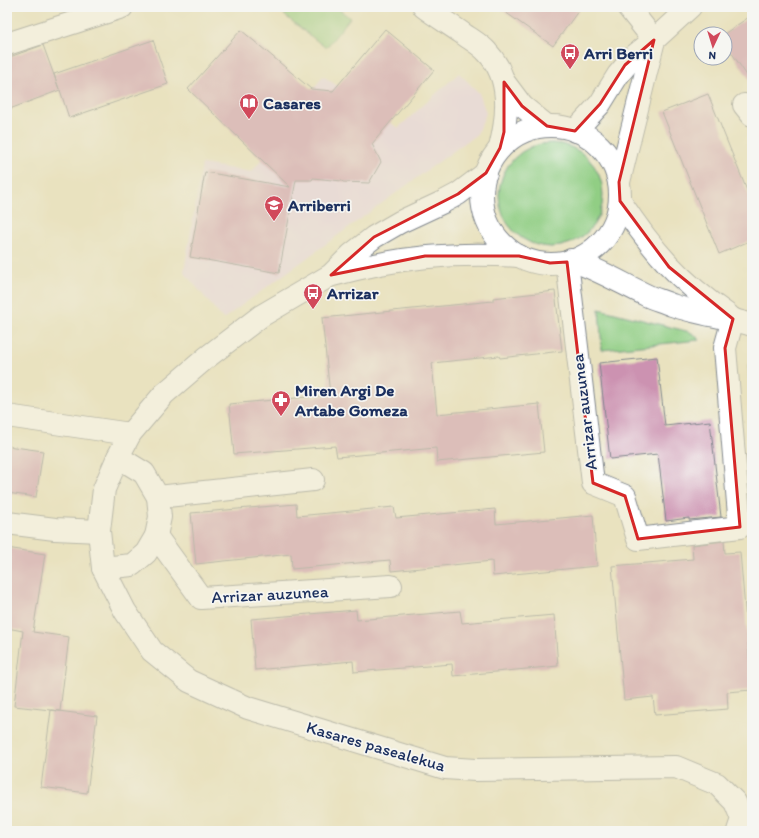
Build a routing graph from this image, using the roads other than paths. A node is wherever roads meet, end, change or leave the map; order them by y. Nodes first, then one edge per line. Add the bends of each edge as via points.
1 (122, 7) edge
2 (424, 7) edge
3 (628, 7) edge
4 (690, 7) edge
5 (654, 40) junction
6 (7, 44) edge
7 (504, 82) junction
8 (547, 126) junction
9 (575, 130) junction
10 (500, 148) junction
11 (486, 173) junction
12 (619, 192) junction
13 (519, 256) junction
14 (569, 261) junction
15 (331, 275) junction
16 (743, 322) edge
17 (7, 416) edge
18 (130, 434) junction
19 (118, 457) junction
20 (313, 480) dead end
21 (158, 497) junction
22 (7, 523) edge
23 (99, 531) junction
24 (156, 536) junction
25 (103, 568) junction
26 (391, 586) dead end
27 (738, 831) edge

1 - 6 street
2 - 7 street via 487,52 501,72
3 - 5 street
4 - 5 street
5 - 9 street via 625,65 600,104
5 - 12 street
7 - 8 street via 522,106
7 - 10 street via 506,115
8 - 9 street
8 - 10 street via 517,135
9 - 12 street via 604,150 613,165
10 - 11 street
11 - 13 street via 482,201 489,226 505,247
11 - 15 street, Kasares pasealekua via 453,196 374,238 351,255
12 - 14 street via 614,223 601,243 582,256
12 - 16 street via 638,230 669,267 689,286
13 - 14 street via 545,263
13 - 15 street, Kasares pasealekua via 426,256
14 - 16 street via 596,269 646,295 674,306
14 - 16 street, Arrizar auzunea via 593,483 625,496 638,539 740,527 725,348
15 - 18 street, Kasares pasealekua via 261,316 206,358 164,394
17 - 18 street
18 - 19 street, Kasares pasealekua
19 - 21 street via 144,473
19 - 23 street, Kasares pasealekua via 104,489
20 - 21 street
21 - 24 street via 160,517
22 - 23 street
23 - 25 street, Kasares pasealekua
24 - 25 street via 146,553 132,565
24 - 26 street, Arrizar auzunea via 201,598
25 - 27 street, Kasares pasealekua via 125,611 152,651 189,681 248,708 445,768 475,770 676,767 717,784 735,802 742,819

